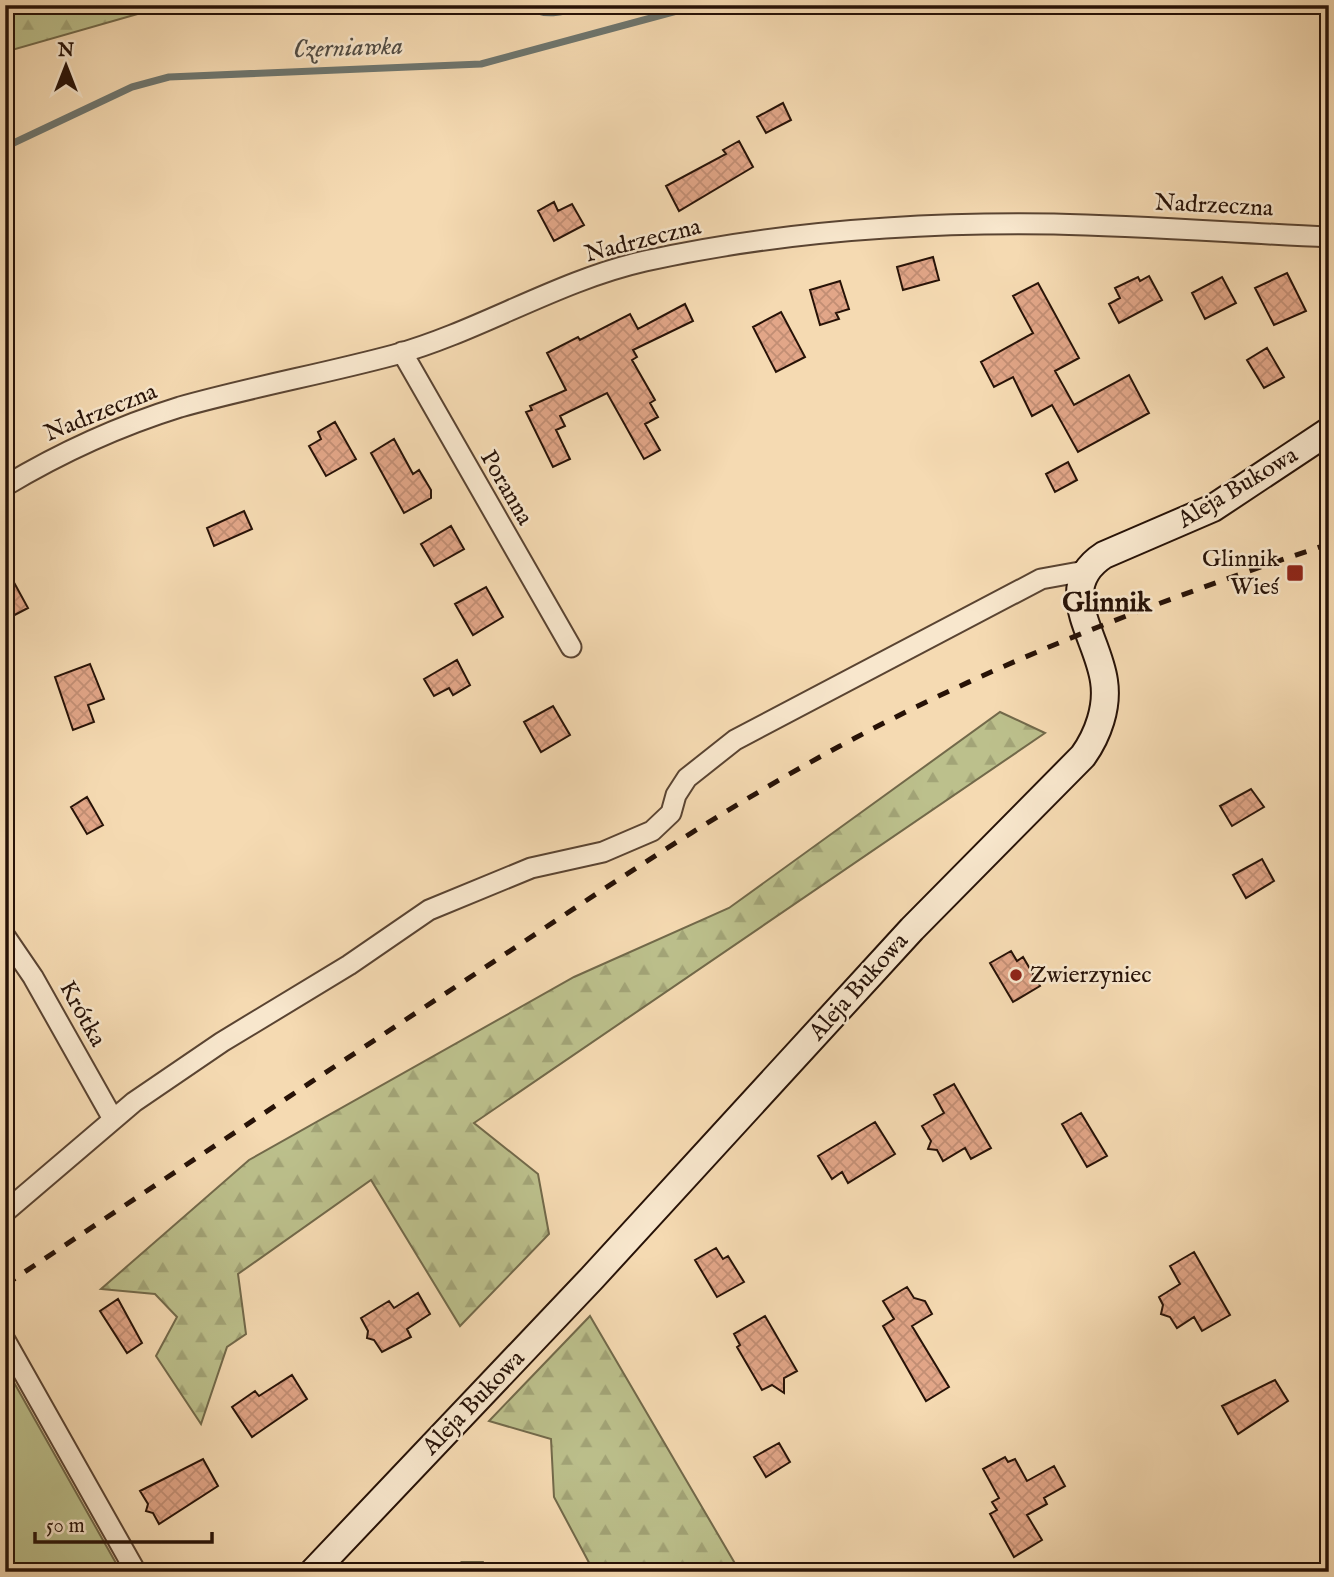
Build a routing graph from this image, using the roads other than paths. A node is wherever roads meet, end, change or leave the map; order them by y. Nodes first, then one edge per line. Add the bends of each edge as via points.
1 (1329, 237) edge
2 (402, 352) junction
3 (1329, 431) edge
4 (5, 486) edge
5 (1085, 571) junction
6 (571, 647) dead end
7 (5, 936) edge
8 (113, 1119) junction
9 (5, 1212) edge
10 (5, 1340) edge
11 (136, 1572) edge
12 (313, 1572) edge

1 - 2 street, Nadrzeczna via 1145,227 973,225 872,230 723,247 618,268
2 - 4 street, Nadrzeczna via 129,424
2 - 6 street, Poranna
3 - 5 street, Aleja Bukowa via 1213,508 1104,555
5 - 8 street via 1041,579 735,740 687,778 671,813 652,831 603,852 531,868 429,910 222,1042
5 - 12 street, Aleja Bukowa via 1079,599 1105,693 1100,722 1083,757 912,929 592,1278
7 - 8 street, Krótka
8 - 9 street
10 - 11 street

